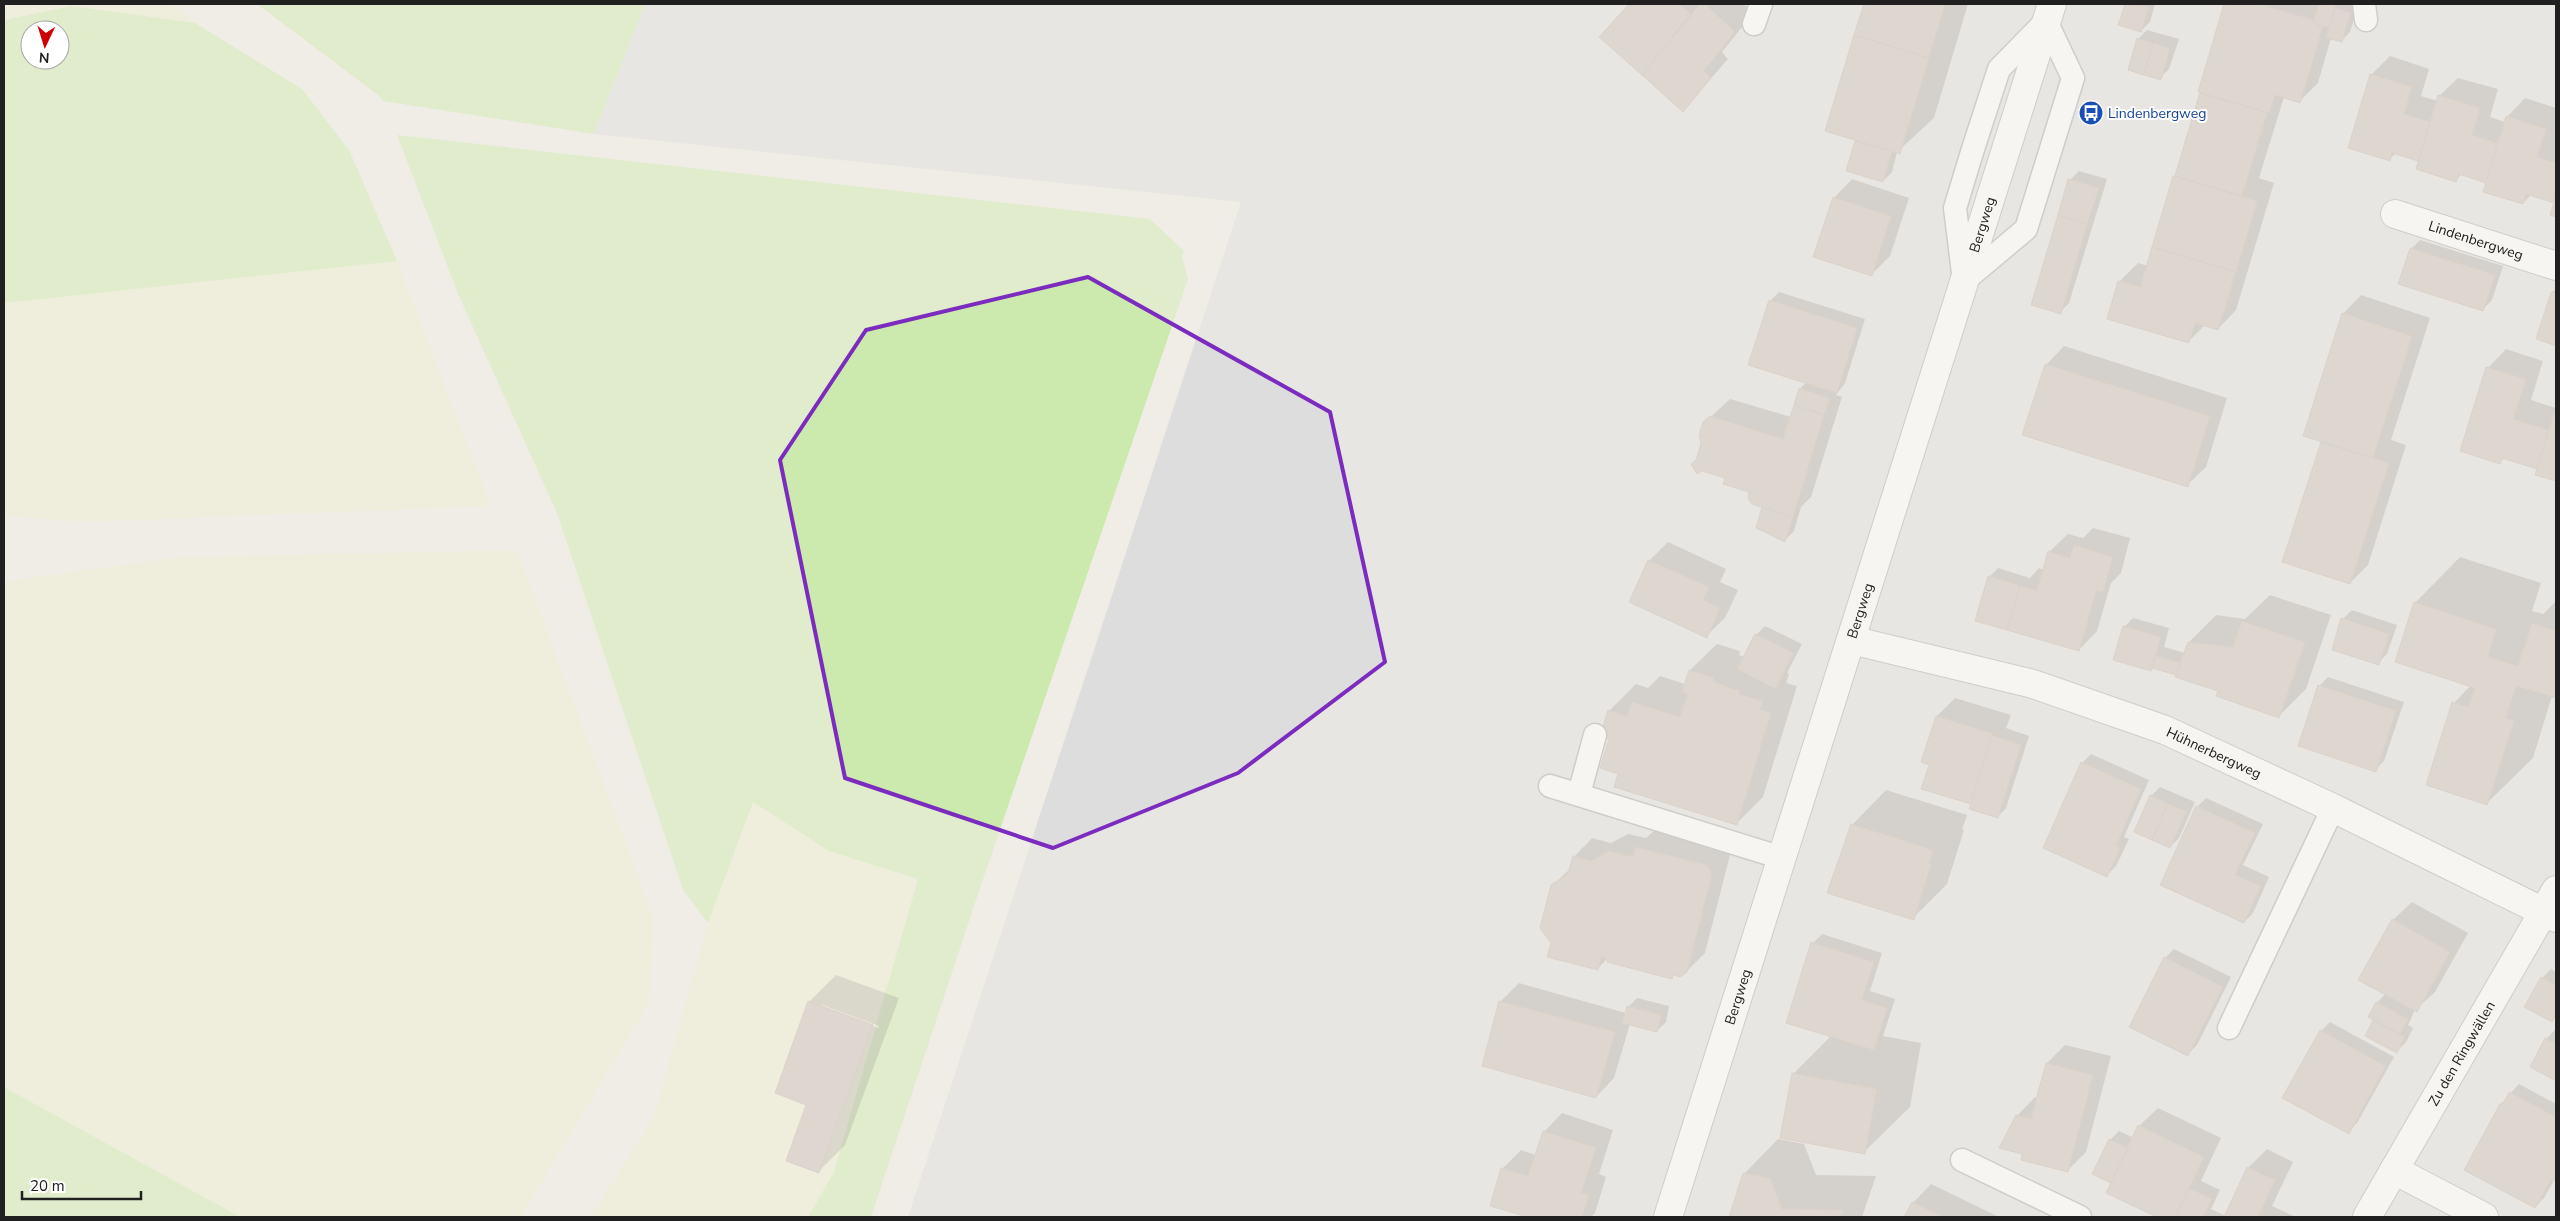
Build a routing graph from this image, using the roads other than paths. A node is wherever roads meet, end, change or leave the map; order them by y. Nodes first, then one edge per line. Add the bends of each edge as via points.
1 (2049, 12) edge
2 (2395, 214) dead end
3 (2556, 266) edge
4 (1964, 281) junction
5 (1851, 640) junction
6 (1595, 735) dead end
7 (1550, 786) dead end
8 (1579, 794) junction
9 (2332, 808) junction
10 (1782, 858) junction
11 (2552, 907) edge
12 (2229, 1028) dead end
13 (1962, 1160) dead end
14 (2394, 1170) junction
15 (1668, 1217) edge
16 (2080, 1217) edge
17 (2367, 1217) edge
18 (2484, 1217) edge

1 - 4 street, Bergweg
1 - 4 lane via 2073,78 2026,229
2 - 3 street, Lindenbergweg
4 - 5 street, Bergweg
5 - 9 street, Hühnerbergweg via 2033,684 2103,707 2164,730
5 - 10 street, Bergweg
6 - 8 lane
7 - 8 lane
8 - 10 lane
9 - 11 street, Hühnerbergweg
9 - 12 lane
10 - 15 street, Bergweg
11 - 14 street, Zu den Ringwällen
13 - 16 lane
14 - 17 street, Zu den Ringwällen
14 - 18 street

